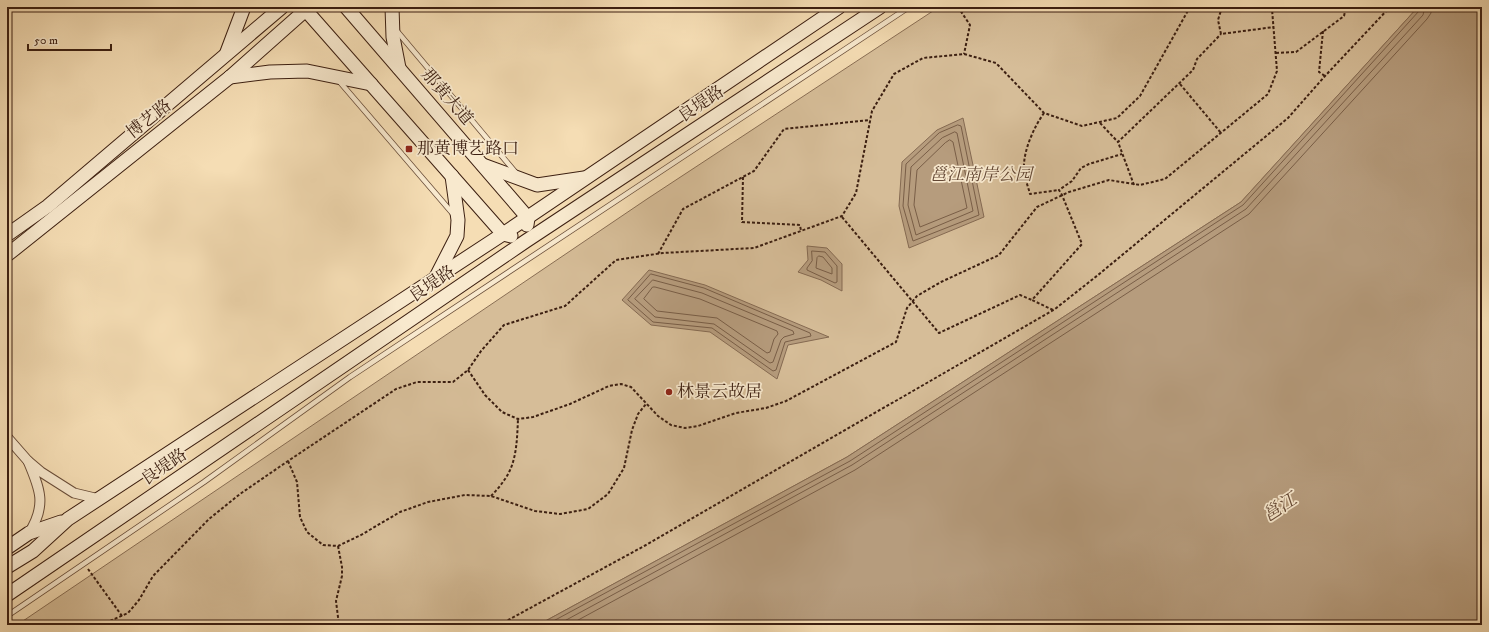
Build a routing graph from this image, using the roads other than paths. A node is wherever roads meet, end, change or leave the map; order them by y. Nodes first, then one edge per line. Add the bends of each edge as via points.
1 (244, 7) edge
2 (282, 7) edge
3 (346, 7) edge
4 (392, 7) edge
5 (839, 7) edge
6 (880, 7) edge
7 (909, 7) edge
8 (306, 8) edge
9 (392, 25) junction
10 (227, 53) junction
11 (400, 69) junction
12 (230, 77) junction
13 (335, 77) junction
14 (371, 84) junction
15 (482, 165) junction
16 (452, 176) junction
17 (588, 177) junction
18 (521, 179) junction
19 (528, 218) junction
20 (458, 220) junction
21 (503, 234) junction
22 (7, 235) edge
23 (526, 241) junction
24 (7, 255) edge
25 (435, 280) junction
26 (7, 438) edge
27 (28, 461) junction
28 (100, 499) junction
29 (68, 519) junction
30 (29, 534) junction
31 (7, 548) edge
32 (7, 567) edge
33 (7, 595) edge
34 (7, 616) edge

1 - 10 main road
2 - 10 main road, 博艺路
3 - 11 main road, 那黄大道
4 - 9 main road
5 - 17 main road, 良堤路
6 - 23 main road, 良堤路
7 - 34 lane via 350,377 204,482
8 - 12 main road, 博艺路
8 - 14 main road
9 - 11 main road
9 - 18 lane
10 - 22 main road, 博艺路 via 48,206
11 - 15 main road, 那黄大道
12 - 13 main road via 307,71
12 - 24 main road, 博艺路
13 - 14 main road
13 - 20 lane
14 - 16 main road
15 - 18 main road
15 - 19 main road, 那黄大道
16 - 20 main road
16 - 21 main road
17 - 18 main road via 537,185
17 - 19 main road, 良堤路
19 - 21 main road, 良堤路
19 - 23 main road
20 - 25 main road via 457,236
21 - 23 main road
21 - 25 main road, 良堤路
23 - 33 main road, 良堤路
25 - 28 main road, 良堤路
26 - 27 street
27 - 28 street via 74,493
27 - 30 street via 37,481 41,501 36,522
28 - 29 main road, 良堤路
29 - 30 main road
29 - 32 main road, 良堤路 via 33,551
30 - 31 main road

